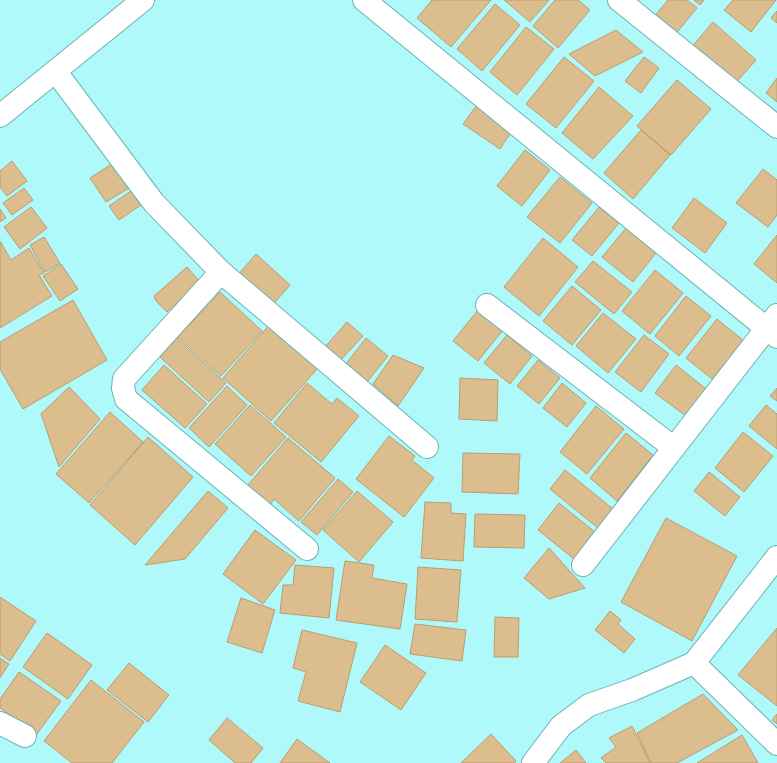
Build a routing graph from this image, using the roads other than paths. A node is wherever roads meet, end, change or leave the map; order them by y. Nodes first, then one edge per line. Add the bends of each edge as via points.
1 (143, 0) edge
2 (364, 0) edge
3 (619, 0) edge
4 (56, 72) junction
5 (0, 116) edge
6 (777, 127) edge
7 (221, 272) junction
8 (487, 305) dead end
9 (774, 327) edge
10 (427, 447) dead end
11 (674, 448) junction
12 (307, 550) dead end
13 (777, 557) edge
14 (583, 565) dead end
15 (694, 663) junction
16 (0, 723) edge
17 (26, 736) dead end
18 (777, 744) edge
19 (533, 763) edge

1 - 4 street
2 - 9 street
3 - 6 street
4 - 5 street
4 - 7 street via 154,203
7 - 10 street
7 - 12 street via 124,379 126,399
8 - 11 street
9 - 11 street
11 - 14 street
13 - 15 street
15 - 18 street
15 - 19 street via 589,706 561,726
16 - 17 street

